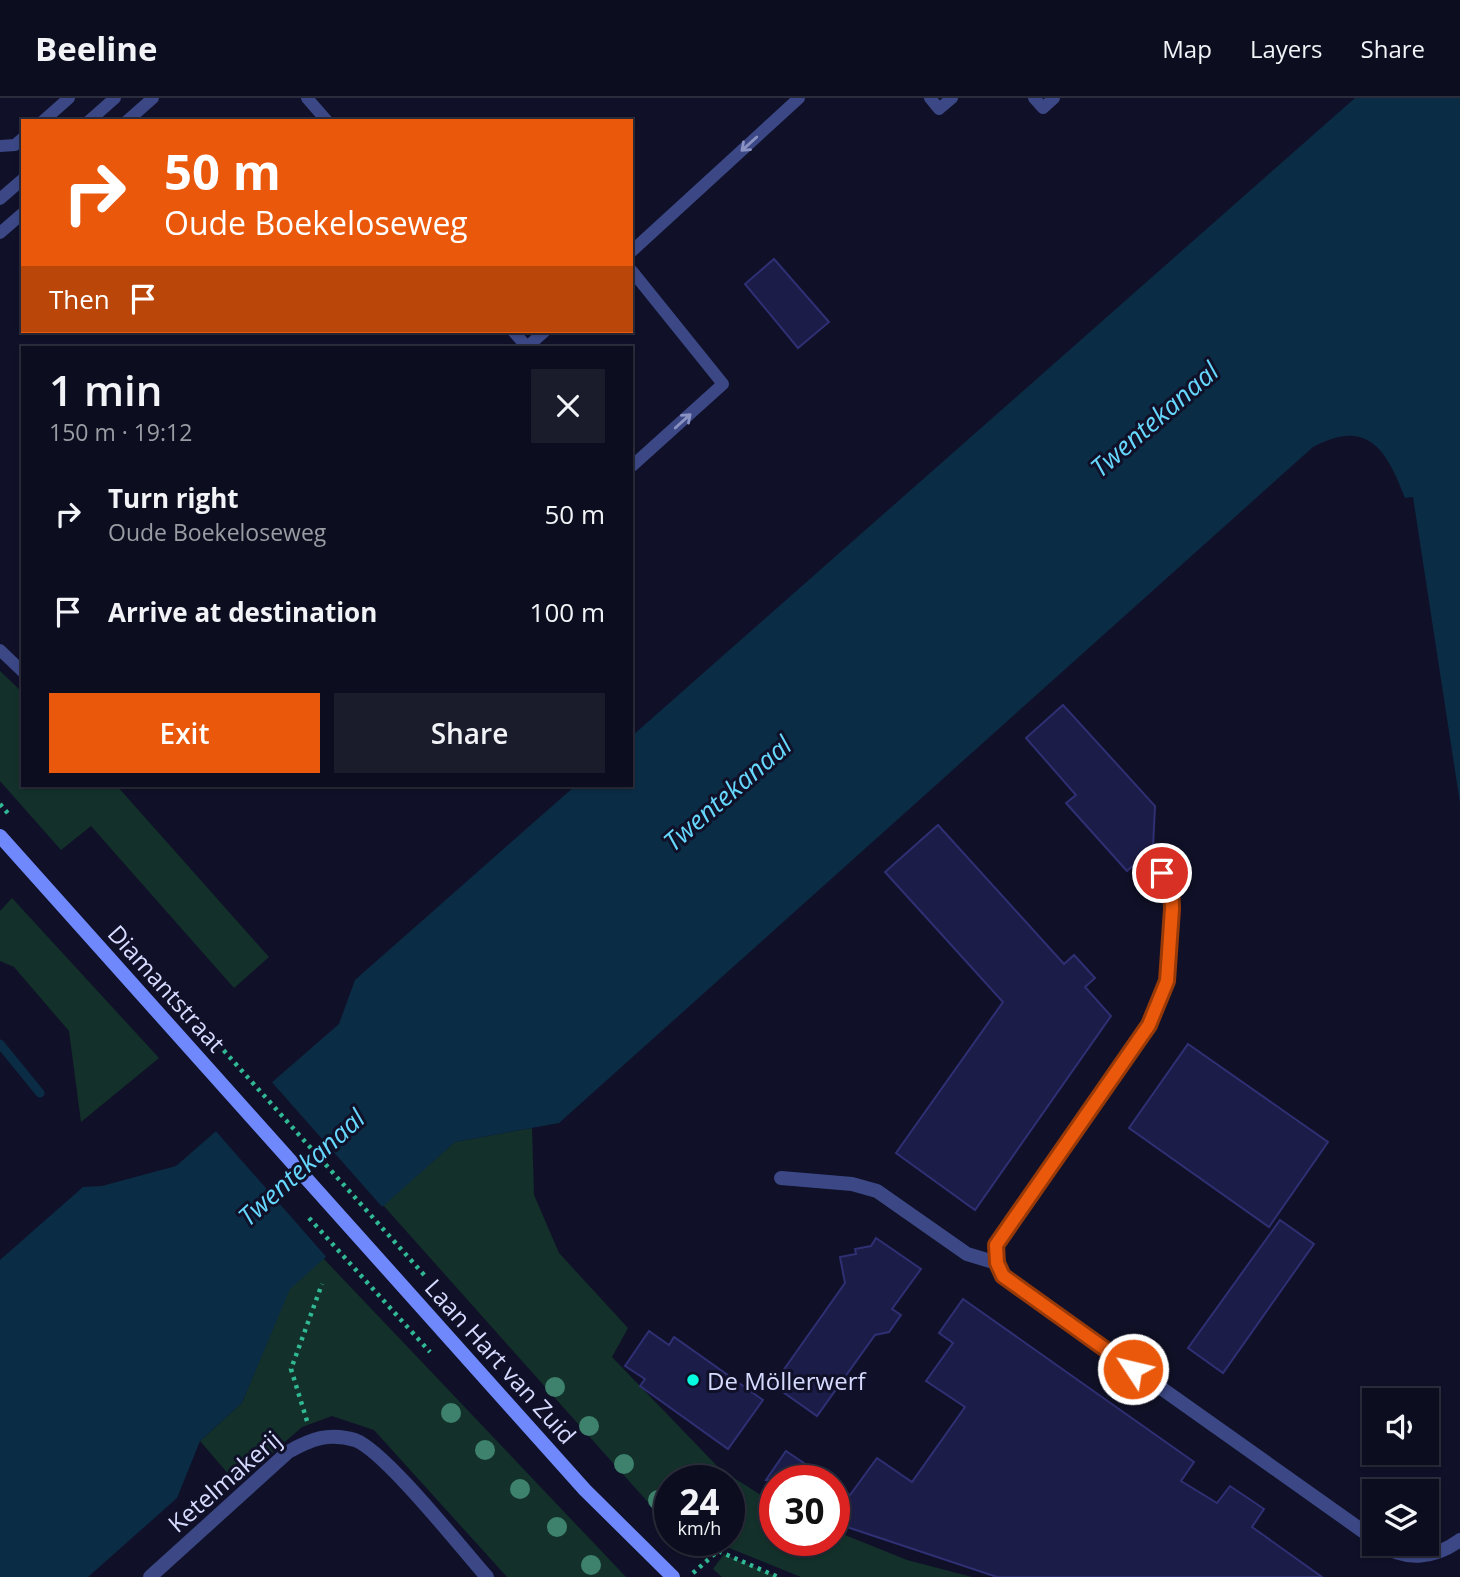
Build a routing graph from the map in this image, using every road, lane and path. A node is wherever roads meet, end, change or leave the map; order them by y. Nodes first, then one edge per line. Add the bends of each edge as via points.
1 (69, 98) edge
2 (115, 98) edge
3 (153, 98) edge
4 (307, 98) edge
5 (799, 98) edge
6 (930, 98) edge
7 (952, 98) edge
8 (1034, 98) edge
9 (1054, 98) edge
10 (45, 119) edge
11 (91, 119) edge
12 (129, 119) edge
13 (325, 119) edge
14 (21, 140) edge
15 (0, 146) edge
16 (21, 181) edge
17 (0, 199) edge
18 (21, 215) edge
19 (0, 233) edge
20 (633, 250) edge
21 (633, 272) edge
22 (543, 333) edge
23 (528, 346) edge
24 (633, 465) edge
25 (0, 650) edge
26 (21, 670) edge
27 (0, 836) edge
28 (1162, 873) dead end
29 (241, 1068) dead end
30 (300, 1171) joint
31 (782, 1178) dead end
32 (307, 1216) dead end
33 (395, 1240) dead end
34 (997, 1263) junction
35 (358, 1273) dead end
36 (322, 1284) dead end
37 (312, 1438) junction
38 (1362, 1530) edge
39 (1460, 1540) edge
40 (1439, 1552) edge
41 (693, 1573) dead end
42 (150, 1577) edge
43 (487, 1577) edge
44 (673, 1577) edge
45 (778, 1577) edge

1 - 10 lane
2 - 11 lane
3 - 12 lane
4 - 13 lane
5 -> 20 lane
6 - 7 lane via 939,109
8 - 9 lane via 1043,108
14 - 15 lane
16 - 17 lane
18 - 19 lane
24 -> 21 lane via 723,384
22 - 23 lane
25 - 26 lane
27 - 30 main road, Diamantstraat
28 - 34 street via 1171,883 1167,981 1149,1025 996,1245
29 - 33 path, Diamantstraat
30 - 44 main road, Laan Hart van Zuid via 585,1490
31 - 34 street via 852,1184 877,1191 967,1254
32 - 35 path
34 - 38 street via 1003,1276
36 - 37 path via 291,1369
37 - 42 street, Ketelmakerij via 288,1452
37 - 43 street, Ketelmakerij via 336,1436 358,1441 383,1460
39 - 40 street
41 - 45 path via 718,1551

